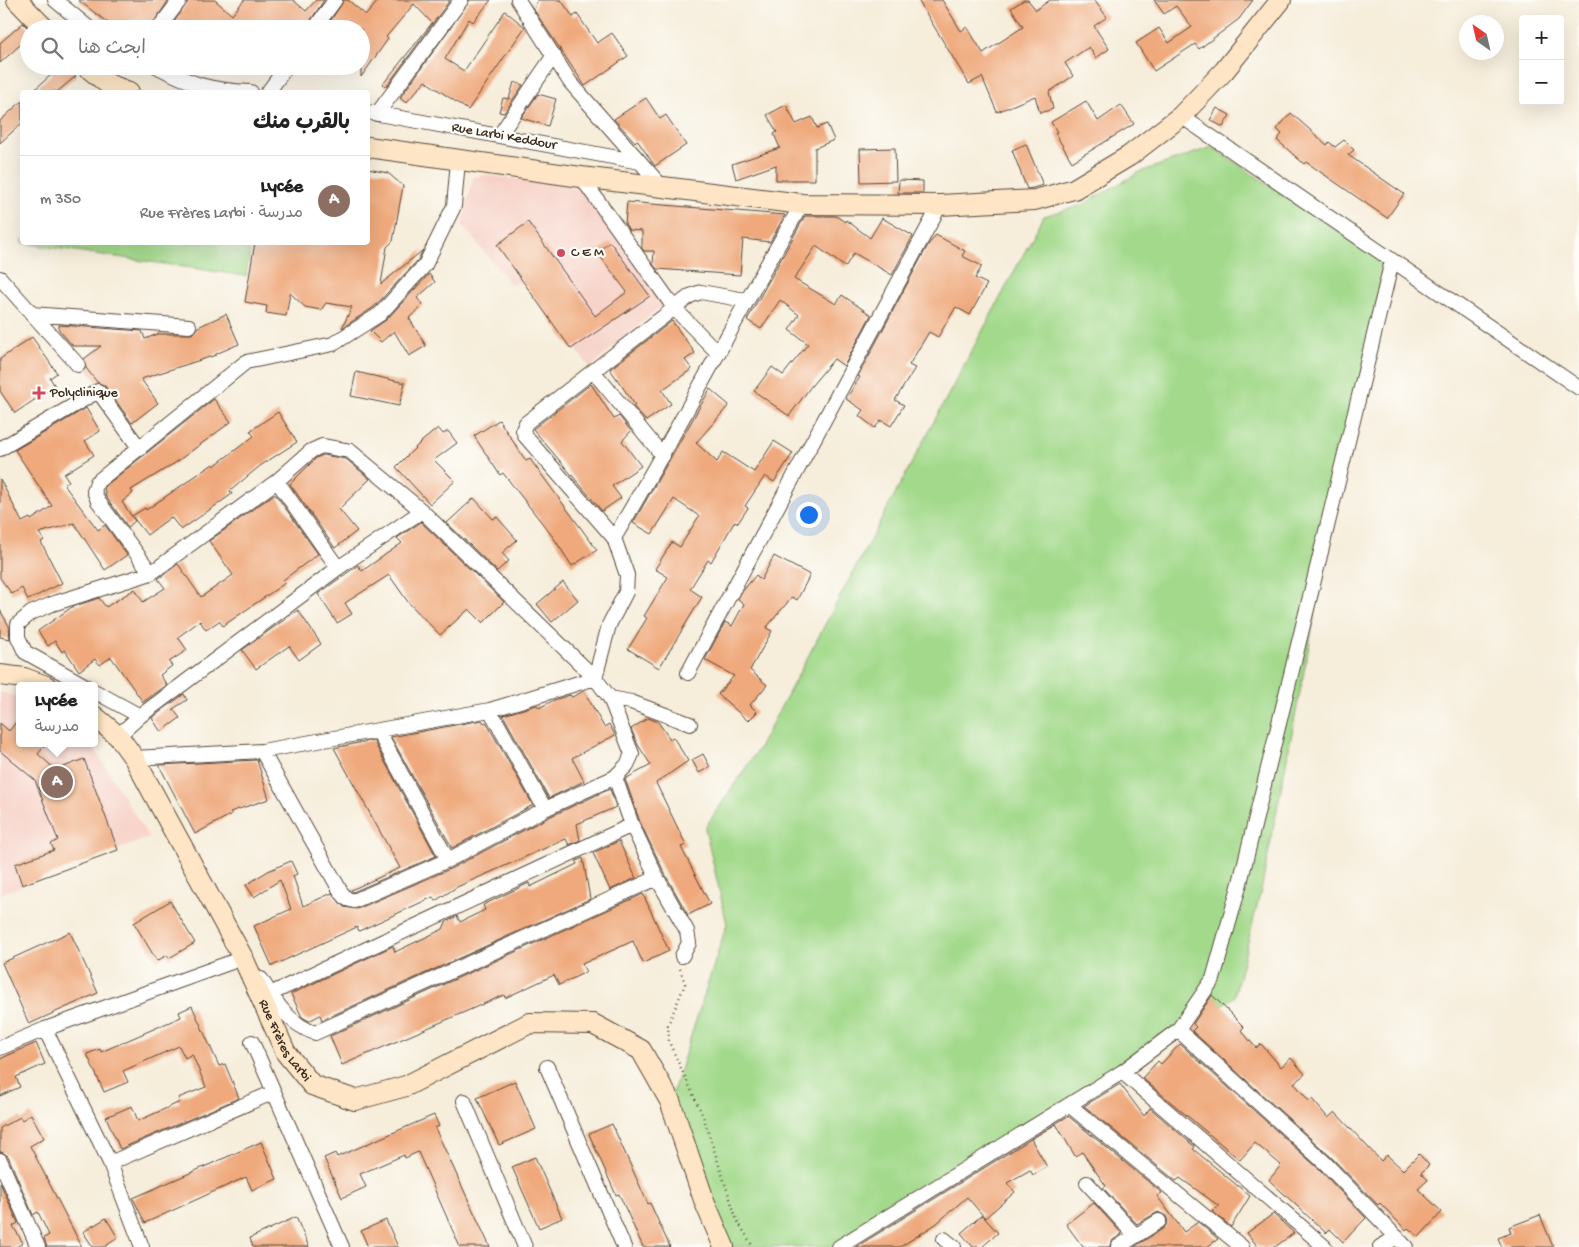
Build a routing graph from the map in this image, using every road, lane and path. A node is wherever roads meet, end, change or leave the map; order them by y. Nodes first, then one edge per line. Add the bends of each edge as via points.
1 (17, 0) edge
2 (55, 0) edge
3 (180, 0) edge
4 (335, 0) edge
5 (460, 0) edge
6 (518, 0) edge
7 (1281, 0) edge
8 (36, 20) edge
9 (79, 20) edge
10 (165, 20) edge
11 (321, 20) edge
12 (554, 55) junction
13 (97, 75) edge
14 (173, 75) edge
15 (280, 75) edge
16 (124, 90) edge
17 (218, 90) edge
18 (269, 90) edge
19 (372, 113) edge
20 (1181, 116) junction
21 (499, 136) junction
22 (370, 147) edge
23 (458, 161) junction
24 (640, 162) junction
25 (581, 177) junction
26 (662, 187) junction
27 (802, 204) junction
28 (940, 206) junction
29 (1392, 260) junction
30 (0, 278) edge
31 (745, 300) junction
32 (675, 309) junction
33 (32, 314) junction
34 (189, 326) dead end
35 (718, 353) junction
36 (78, 365) dead end
37 (593, 371) junction
38 (1579, 388) edge
39 (0, 449) edge
40 (140, 449) junction
41 (663, 456) junction
42 (277, 481) junction
43 (422, 511) junction
44 (614, 538) junction
45 (338, 568) junction
46 (151, 573) junction
47 (688, 673) dead end
48 (0, 675) edge
49 (595, 678) junction
50 (35, 682) edge
51 (79, 682) edge
52 (98, 693) edge
53 (610, 698) junction
54 (490, 710) junction
55 (140, 716) junction
56 (98, 719) edge
57 (690, 724) dead end
58 (378, 731) junction
59 (118, 736) junction
60 (262, 751) junction
61 (134, 758) junction
62 (615, 777) junction
63 (545, 808) junction
64 (632, 825) junction
65 (448, 860) junction
66 (657, 878) junction
67 (230, 936) junction
68 (682, 956) joint
69 (243, 958) junction
70 (266, 999) junction
71 (45, 1029) junction
72 (1178, 1030) junction
73 (252, 1042) dead end
74 (0, 1048) edge
75 (548, 1067) dead end
76 (1122, 1072) junction
77 (274, 1092) junction
78 (464, 1101) dead end
79 (1069, 1105) junction
80 (0, 1160) edge
81 (110, 1163) junction
82 (1087, 1183) dead end
83 (1158, 1221) dead end
84 (1136, 1235) junction
85 (1402, 1242) edge
86 (38, 1247) edge
87 (142, 1247) edge
88 (342, 1247) edge
89 (525, 1247) edge
90 (624, 1247) edge
91 (724, 1247) edge
92 (752, 1247) edge
93 (839, 1247) edge
94 (1118, 1247) edge
95 (1242, 1247) edge
96 (1325, 1247) edge
97 (1380, 1247) edge

1 - 8 main road
2 - 9 street
3 - 10 street
4 - 11 street
5 - 19 street
6 - 12 street
7 - 20 main road via 1224,71
12 - 21 street
12 - 24 street via 570,82
13 - 16 main road
14 - 17 street via 189,83
15 - 18 street
19 - 21 street, Rue Larbi Keddour
20 - 28 main road via 1129,156 1074,189 1035,200
20 - 29 street
21 - 24 street, Rue Larbi Keddour
22 - 23 main road
23 - 25 main road
23 - 40 street via 454,206 425,265 380,314 333,344 246,362
24 - 26 street
25 - 26 main road
25 - 32 street
26 - 27 main road
27 - 28 main road
27 - 31 street
28 - 47 street
29 - 38 street
29 - 72 street via 1214,979
30 - 33 street
31 - 32 street via 701,292 690,296
31 - 35 street
32 - 35 street
32 - 37 street
33 - 34 street
33 - 36 street
35 - 41 street
37 - 41 street
37 - 44 street via 526,423 523,430
39 - 40 street via 98,390
40 - 46 street via 97,482 94,491
41 - 44 street
42 - 43 street via 311,451 322,446 336,448 350,451
42 - 45 street
42 - 46 street
43 - 45 street
43 - 49 street
44 - 49 street via 627,575 626,592 610,625
45 - 55 street
46 - 51 street via 52,604 31,613 18,624 18,637 25,652
48 - 50 main road
49 - 53 street
49 - 54 street
52 - 55 street
53 - 57 street via 631,702
53 - 62 street via 632,754 627,765
54 - 58 street
54 - 63 street
55 - 59 street
56 - 59 main road, Rue Frères Larbi
58 - 60 street
58 - 65 street
59 - 61 main road, Rue Frères Larbi
60 - 61 street
60 - 65 street via 347,899 354,901
61 - 67 main road, Rue Frères Larbi
62 - 63 street
62 - 64 street
63 - 65 street
64 - 66 street
64 - 70 street
66 - 68 street via 687,931 689,943
66 - 70 street via 315,1033 301,1028
67 - 69 main road, Rue Frères Larbi
67 - 70 street via 246,954
68 - 92 path via 680,970 685,984 668,1025 669,1042 703,1116 737,1220
69 - 70 main road, Rue Frères Larbi
69 - 71 street
70 - 91 main road, Rue Frères Larbi via 286,1053 312,1085 355,1100 406,1086 530,1023 593,1024 641,1050 670,1101
71 - 74 street
71 - 81 street
72 - 76 street
72 - 85 street via 1325,1163
73 - 77 street
75 - 90 street
76 - 79 street
76 - 96 street
77 - 81 street
77 - 88 street
78 - 89 street
79 - 93 street
79 - 95 street
80 - 86 street
81 - 87 street
82 - 84 street
83 - 84 street
84 - 94 street
85 - 97 street

